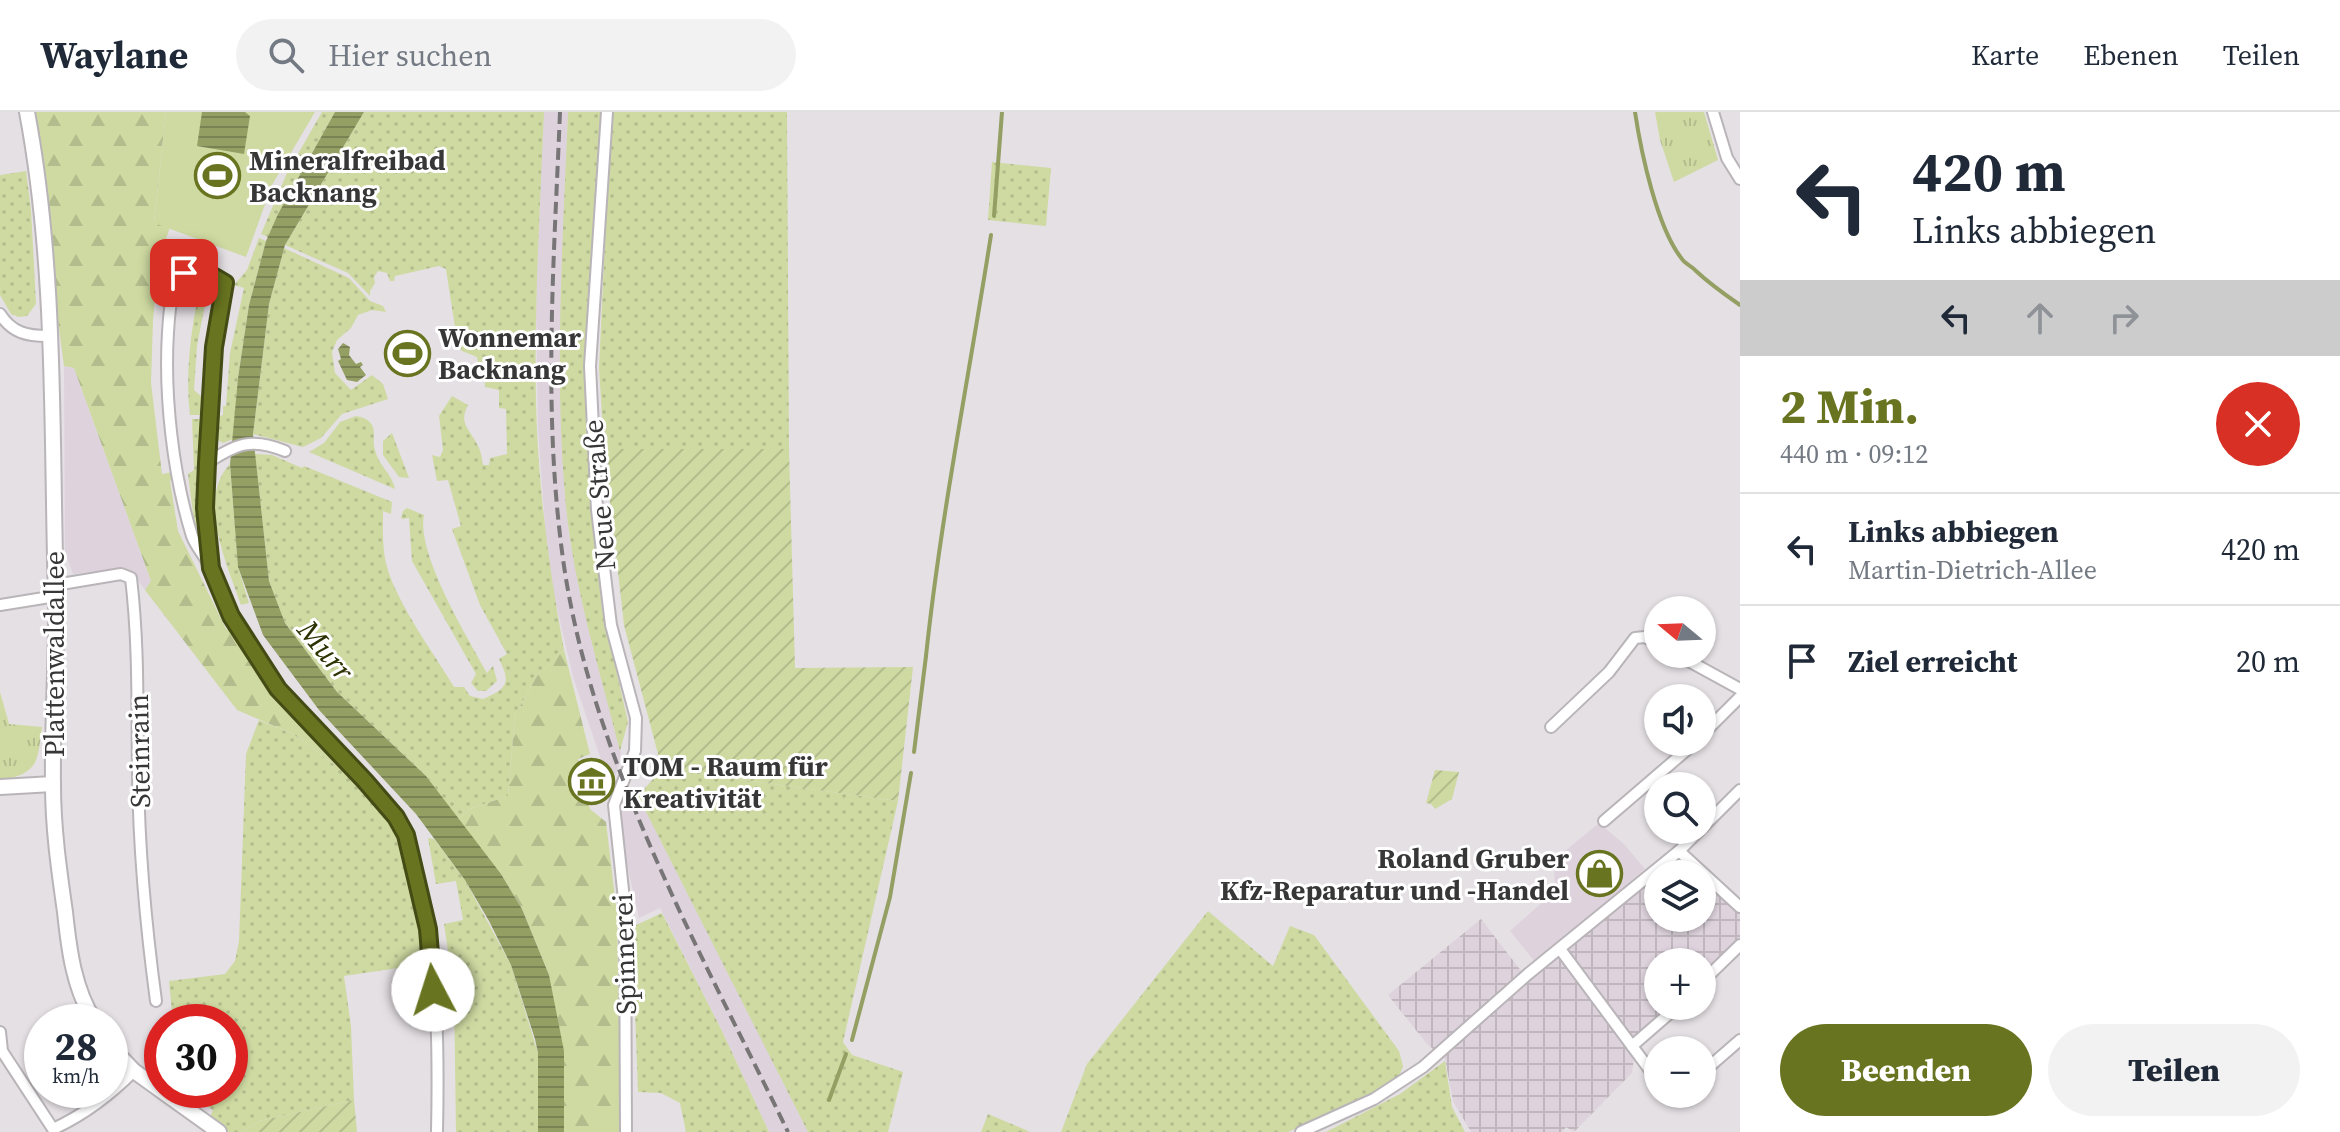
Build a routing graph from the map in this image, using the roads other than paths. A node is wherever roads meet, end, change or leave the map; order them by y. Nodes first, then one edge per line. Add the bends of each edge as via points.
1 (27, 112) edge
2 (607, 112) edge
3 (1713, 112) edge
4 (1740, 179) edge
5 (0, 314) edge
6 (48, 336) junction
7 (285, 451) dead end
8 (207, 463) junction
9 (211, 568) junction
10 (55, 590) junction
11 (0, 605) edge
12 (1644, 637) edge
13 (1702, 668) edge
14 (1740, 689) edge
15 (1740, 697) edge
16 (1716, 721) edge
17 (1551, 727) dead end
18 (1680, 756) edge
19 (624, 777) joint
20 (53, 784) junction
21 (0, 787) edge
22 (1740, 790) edge
23 (1716, 814) edge
24 (1604, 821) dead end
25 (1686, 844) edge
26 (1679, 851) junction
27 (1740, 907) edge
28 (1740, 945) edge
29 (1560, 949) junction
30 (1716, 968) edge
31 (156, 1001) dead end
32 (84, 1004) edge
33 (1662, 1020) edge
34 (0, 1032) edge
35 (1740, 1040) edge
36 (1632, 1046) junction
37 (1716, 1061) edge
38 (1644, 1062) edge
39 (128, 1065) edge
40 (134, 1071) junction
41 (52, 1131) edge
42 (219, 1132) edge
43 (437, 1132) edge
44 (626, 1132) edge
45 (1301, 1132) edge

1 - 6 street, Plattenwaldallee via 41,213
2 - 19 street, Neue Straße via 590,366 597,510 611,625 636,718 635,751
3 - 4 street via 1727,158
5 - 6 street via 18,332
6 - 10 street, Plattenwaldallee
7 - 8 street via 254,442
8 - 9 street
8 - 9 street via 214,347 225,283 197,270 181,274 175,282 167,377 187,516 193,540
9 - 43 street via 231,616 278,689 365,781 406,835 428,929 438,1063
10 - 11 street
10 - 20 street, Plattenwaldallee
10 - 31 street, Steinrain via 121,574 131,578 139,653 138,777
12 - 17 street via 1635,638 1609,672
13 - 14 street
15 - 16 street
18 - 24 street
19 - 44 street, Spinnerei via 614,805 625,909
20 - 21 street
20 - 32 street, Plattenwaldallee via 75,979
22 - 23 street
25 - 26 street
26 - 27 street
26 - 29 street
28 - 30 street
29 - 36 street
29 - 45 street via 1423,1067 1374,1099
33 - 36 street
34 - 41 street via 2,1051
35 - 37 street
36 - 38 street
39 - 40 street
40 - 41 street via 118,1088
40 - 42 street

